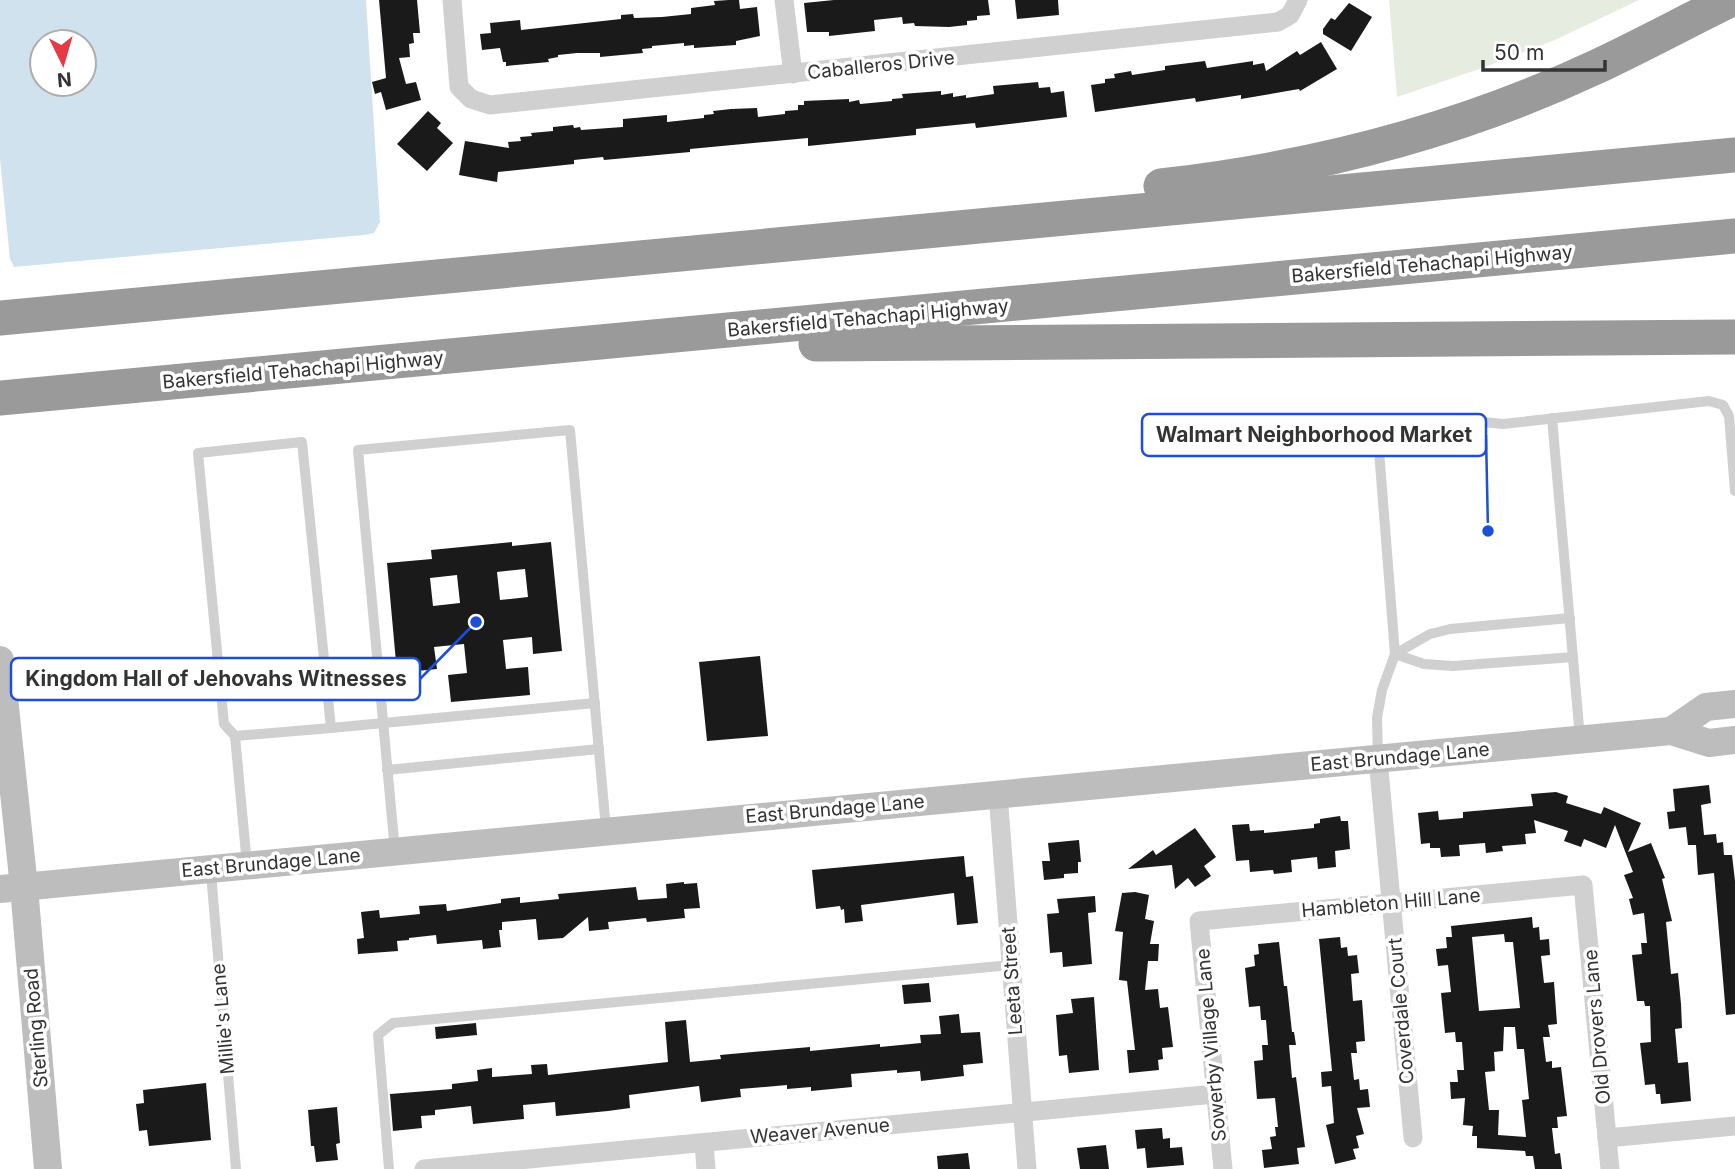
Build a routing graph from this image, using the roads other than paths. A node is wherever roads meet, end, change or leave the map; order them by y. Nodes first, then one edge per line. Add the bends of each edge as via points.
1 (452, 0) edge
2 (784, 0) edge
3 (1730, 0) edge
4 (1294, 8) edge
5 (793, 74) junction
6 (1735, 156) edge
7 (890, 234) junction
8 (1735, 236) edge
9 (0, 318) edge
10 (698, 334) junction
11 (1735, 337) edge
12 (0, 398) edge
13 (1552, 418) junction
14 (1735, 491) edge
15 (1570, 618) junction
16 (1395, 654) junction
17 (1573, 657) junction
18 (0, 660) edge
19 (595, 703) junction
20 (1735, 704) edge
21 (383, 723) junction
22 (331, 728) junction
23 (1671, 731) junction
24 (235, 736) junction
25 (1580, 740) junction
26 (1735, 740) edge
27 (599, 749) junction
28 (1378, 759) junction
29 (387, 770) junction
30 (998, 794) junction
31 (7, 796) edge
32 (606, 831) junction
33 (396, 851) junction
34 (247, 865) junction
35 (211, 869) junction
36 (1583, 885) joint
37 (12, 888) edge
38 (1391, 903) junction
39 (1199, 921) joint
40 (1011, 965) junction
41 (1216, 1094) junction
42 (1022, 1112) junction
43 (1735, 1126) edge
44 (1413, 1138) dead end
45 (1607, 1138) junction
46 (704, 1143) junction
47 (48, 1169) edge
48 (236, 1169) edge
49 (389, 1169) edge
50 (424, 1169) edge
51 (706, 1169) edge
52 (1027, 1169) edge
53 (1223, 1169) edge
54 (1610, 1169) edge

1 - 5 street, Caballeros Drive via 459,87 471,99 490,105
2 - 5 street
3 - 7 highway via 1524,97 1376,146 1233,178 966,211
4 - 5 street, Caballeros Drive via 1278,22 1264,24
6 - 7 highway
7 - 9 highway
8 - 10 highway, Bakersfield Tehachapi Highway
10 - 11 highway via 744,344
10 - 12 highway, Bakersfield Tehachapi Highway
13 - 14 lane via 1709,401 1723,405 1729,416
13 - 15 lane
13 - 16 lane via 1503,424 1454,419 1413,424 1392,433 1379,451
15 - 16 lane via 1450,629 1430,634
15 - 17 lane
16 - 17 lane via 1424,664 1453,666
16 - 28 lane via 1377,718
17 - 25 lane
18 - 31 main road, Sterling Road
19 - 21 lane
19 - 21 lane via 570,429 358,450
19 - 27 lane
20 - 23 main road, East Brundage Lane via 1706,707
21 - 22 lane
21 - 29 lane
22 - 24 lane
22 - 24 lane via 302,442 198,453 224,724
23 - 25 main road, East Brundage Lane
23 - 26 main road, East Brundage Lane via 1709,743
24 - 34 lane
25 - 28 main road, East Brundage Lane
27 - 29 lane
27 - 32 lane
28 - 30 main road, East Brundage Lane
28 - 38 street, Coverdale Court
29 - 33 lane
30 - 32 main road, East Brundage Lane
30 - 40 street, Leeta Street
31 - 37 main road, Sterling Road
32 - 33 main road, East Brundage Lane
33 - 34 main road, East Brundage Lane
34 - 35 main road, East Brundage Lane
35 - 37 main road, East Brundage Lane
35 - 48 lane, Millie's Lane
36 - 38 street, Hambleton Hill Lane
36 - 45 street, Old Drovers Lane
37 - 47 main road, Sterling Road
38 - 39 street, Hambleton Hill Lane
38 - 44 street, Coverdale Court
39 - 41 street, Sowerby Village Lane
40 - 42 street, Leeta Street
40 - 49 lane via 393,1023 378,1035
41 - 42 street, Weaver Avenue
41 - 53 street, Sowerby Village Lane
42 - 46 street, Weaver Avenue
42 - 52 street, Leeta Street
43 - 45 street
45 - 54 street, Old Drovers Lane
46 - 50 street, Weaver Avenue
46 - 51 street

